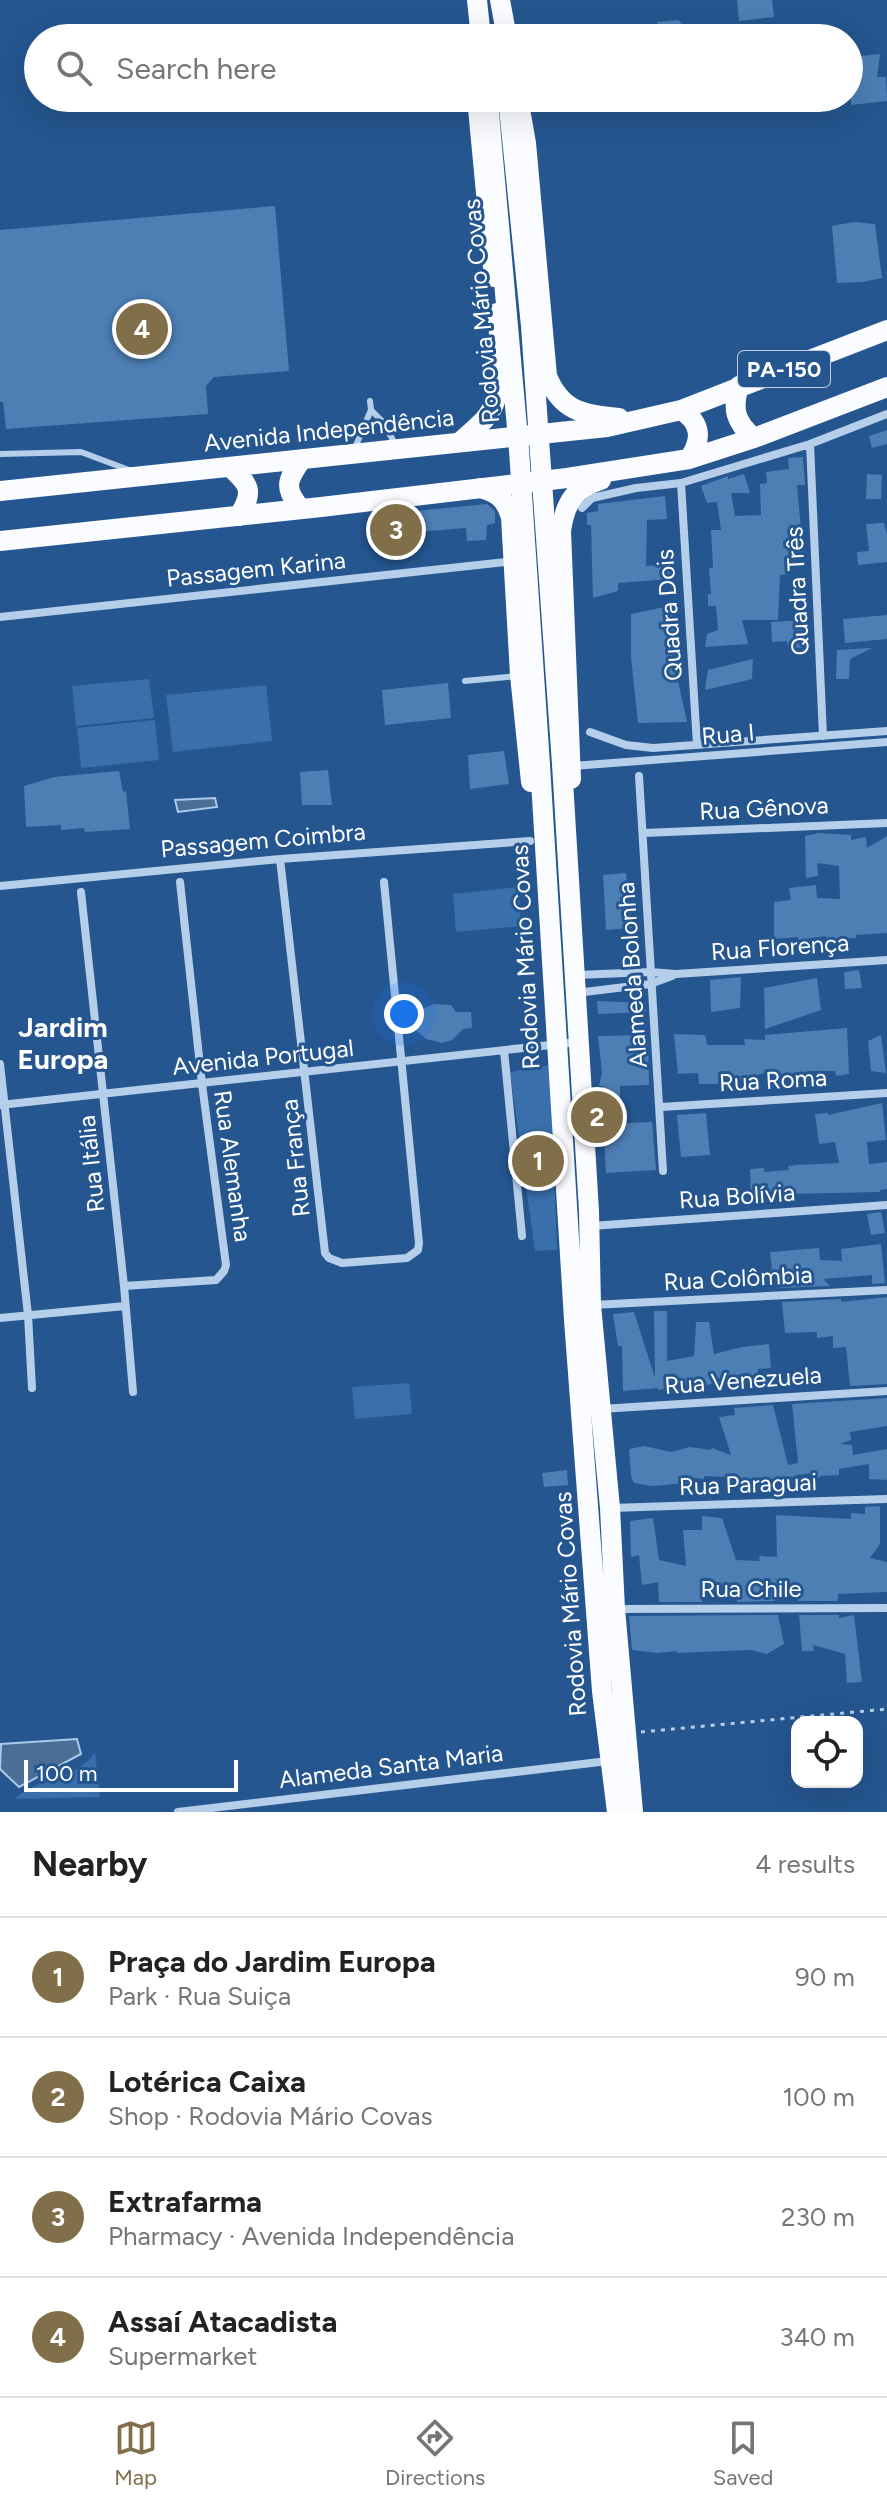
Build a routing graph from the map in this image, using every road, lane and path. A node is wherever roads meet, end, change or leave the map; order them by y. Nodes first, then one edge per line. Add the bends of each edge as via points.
1 (476, 0) edge
2 (500, 0) edge
3 (477, 24) edge
4 (503, 24) edge
5 (490, 112) edge
6 (491, 112) edge
7 (492, 112) edge
8 (520, 112) edge
9 (887, 330) edge
10 (739, 386) junction
11 (887, 387) edge
12 (370, 401) dead end
13 (371, 410) junction
14 (681, 410) junction
15 (887, 414) edge
16 (647, 419) junction
17 (754, 438) junction
18 (460, 442) junction
19 (810, 444) junction
20 (397, 449) junction
21 (353, 452) junction
22 (0, 454) edge
23 (302, 459) junction
24 (689, 459) junction
25 (649, 466) junction
26 (230, 467) junction
27 (144, 476) junction
28 (681, 483) junction
29 (477, 488) junction
30 (0, 491) edge
31 (582, 508) dead end
32 (301, 509) junction
33 (239, 516) junction
34 (0, 541) edge
35 (515, 561) junction
36 (0, 617) edge
37 (520, 675) junction
38 (465, 681) dead end
39 (887, 731) edge
40 (590, 732) dead end
41 (823, 736) junction
42 (887, 742) edge
43 (697, 745) junction
44 (568, 765) junction
45 (639, 776) dead end
46 (887, 823) edge
47 (644, 833) junction
48 (537, 840) junction
49 (280, 859) junction
50 (180, 882) dead end
51 (384, 882) dead end
52 (0, 886) edge
53 (81, 892) dead end
54 (887, 960) edge
55 (650, 972) junction
56 (676, 974) junction
57 (576, 984) junction
58 (650, 984) junction
59 (578, 1042) junction
60 (556, 1044) junction
61 (504, 1050) junction
62 (401, 1063) junction
63 (0, 1064) edge
64 (306, 1073) junction
65 (202, 1084) junction
66 (887, 1093) edge
67 (103, 1094) junction
68 (2, 1105) edge
69 (661, 1107) junction
70 (663, 1171) dead end
71 (887, 1205) edge
72 (590, 1226) junction
73 (522, 1236) dead end
74 (124, 1286) junction
75 (887, 1290) edge
76 (591, 1305) junction
77 (125, 1306) junction
78 (28, 1315) junction
79 (0, 1318) edge
80 (32, 1388) dead end
81 (887, 1391) edge
82 (133, 1392) dead end
83 (601, 1409) junction
84 (887, 1499) edge
85 (610, 1508) junction
86 (887, 1608) edge
87 (615, 1609) junction
88 (887, 1709) edge
89 (625, 1733) junction
90 (609, 1761) junction
91 (178, 1812) edge
92 (617, 1812) edge
93 (633, 1812) edge

1 - 3 main road
2 - 4 main road
5 - 18 main road via 500,385 486,418
6 - 48 main road, Rodovia Mário Covas, bridge via 540,765
7 - 44 main road, Rodovia Mário Covas, bridge via 531,326
8 - 16 main road via 547,376 553,393 584,413
9 - 10 main road, Avenida Independência / PA-150
10 - 14 main road, Avenida Independência / PA-150
10 - 17 main road via 734,410
11 - 17 main road, PA-150
12 - 13 lane
13 - 20 lane
13 - 21 lane
14 - 16 main road, Avenida Independência / PA-150
14 - 24 main road via 699,430
15 - 19 street
16 - 18 main road, Avenida Independência / PA-150
17 - 24 main road, PA-150
18 - 20 main road, Avenida Independência
19 - 28 street
19 - 41 street, Quadra Três
20 - 21 main road, Avenida Independência
21 - 23 main road, Avenida Independência
22 - 27 lane via 81,452
23 - 26 main road, Avenida Independência
23 - 32 main road via 288,485
24 - 25 main road, PA-150
25 - 29 main road, PA-150
25 - 44 main road via 585,485 563,514
26 - 27 main road, Avenida Independência
26 - 33 main road via 249,491
27 - 30 main road, Avenida Independência
28 - 31 street via 592,498
28 - 43 street, Quadra Dois
29 - 32 main road
29 - 35 main road via 506,501
32 - 33 main road
33 - 34 main road
35 - 36 street, Passagem Karina
35 - 37 main road
37 - 38 lane
37 - 48 main road
39 - 41 street
40 - 43 street via 638,747
41 - 43 street
42 - 44 street, Rua I
44 - 57 main road, Rodovia Mário Covas
45 - 47 street, Alameda Bolonha
46 - 47 street, Rua Gênova
47 - 55 street, Alameda Bolonha
48 - 49 street, Passagem Coimbra
48 - 60 main road, Rodovia Mário Covas
49 - 52 street, Passagem Coimbra
49 - 64 street, Rua França
50 - 65 street, Rua Alemanha
51 - 62 street
53 - 67 street, Rua Itália
54 - 56 street, Rua Florença
55 - 56 street, Rua Florença
55 - 57 street, Rua Florença
55 - 58 street, Alameda Bolonha
56 - 58 street, Rua Florença
57 - 58 street, Rua Florença
57 - 59 main road, Rodovia Mário Covas
58 - 69 street, Alameda Bolonha
59 - 60 street, Avenida Portugal
59 - 72 main road, Rodovia Mário Covas
60 - 61 street, Avenida Portugal
60 - 90 main road, Rodovia Mário Covas
61 - 62 street, Avenida Portugal
61 - 73 street
62 - 64 street, Avenida Portugal
62 - 64 street, Rua França via 419,1243 407,1258 342,1263 325,1253
63 - 68 street
64 - 65 street, Avenida Portugal
65 - 67 street, Avenida Portugal
65 - 74 street, Rua Alemanha via 226,1265 216,1280
66 - 69 street, Rua Roma
67 - 68 street, Avenida Portugal
67 - 74 street, Rua Itália
68 - 78 street
69 - 70 street, Alameda Bolonha
71 - 72 street, Rua Bolívia
72 - 76 main road, Rodovia Mário Covas
74 - 77 street, Rua Itália
75 - 76 street, Rua Colômbia
76 - 83 main road, Rodovia Mário Covas
77 - 78 street
77 - 82 street, Rua Itália
78 - 79 street
78 - 80 street
81 - 83 street, Rua Venezuela
83 - 85 main road, Rodovia Mário Covas
84 - 85 street, Rua Paraguai
85 - 87 main road, Rodovia Mário Covas
86 - 87 street, Rua Chile
87 - 89 main road, Rodovia Mário Covas
88 - 89 path
89 - 93 main road, Rodovia Mário Covas
90 - 91 street, Alameda Santa Maria
90 - 92 main road, Rodovia Mário Covas

